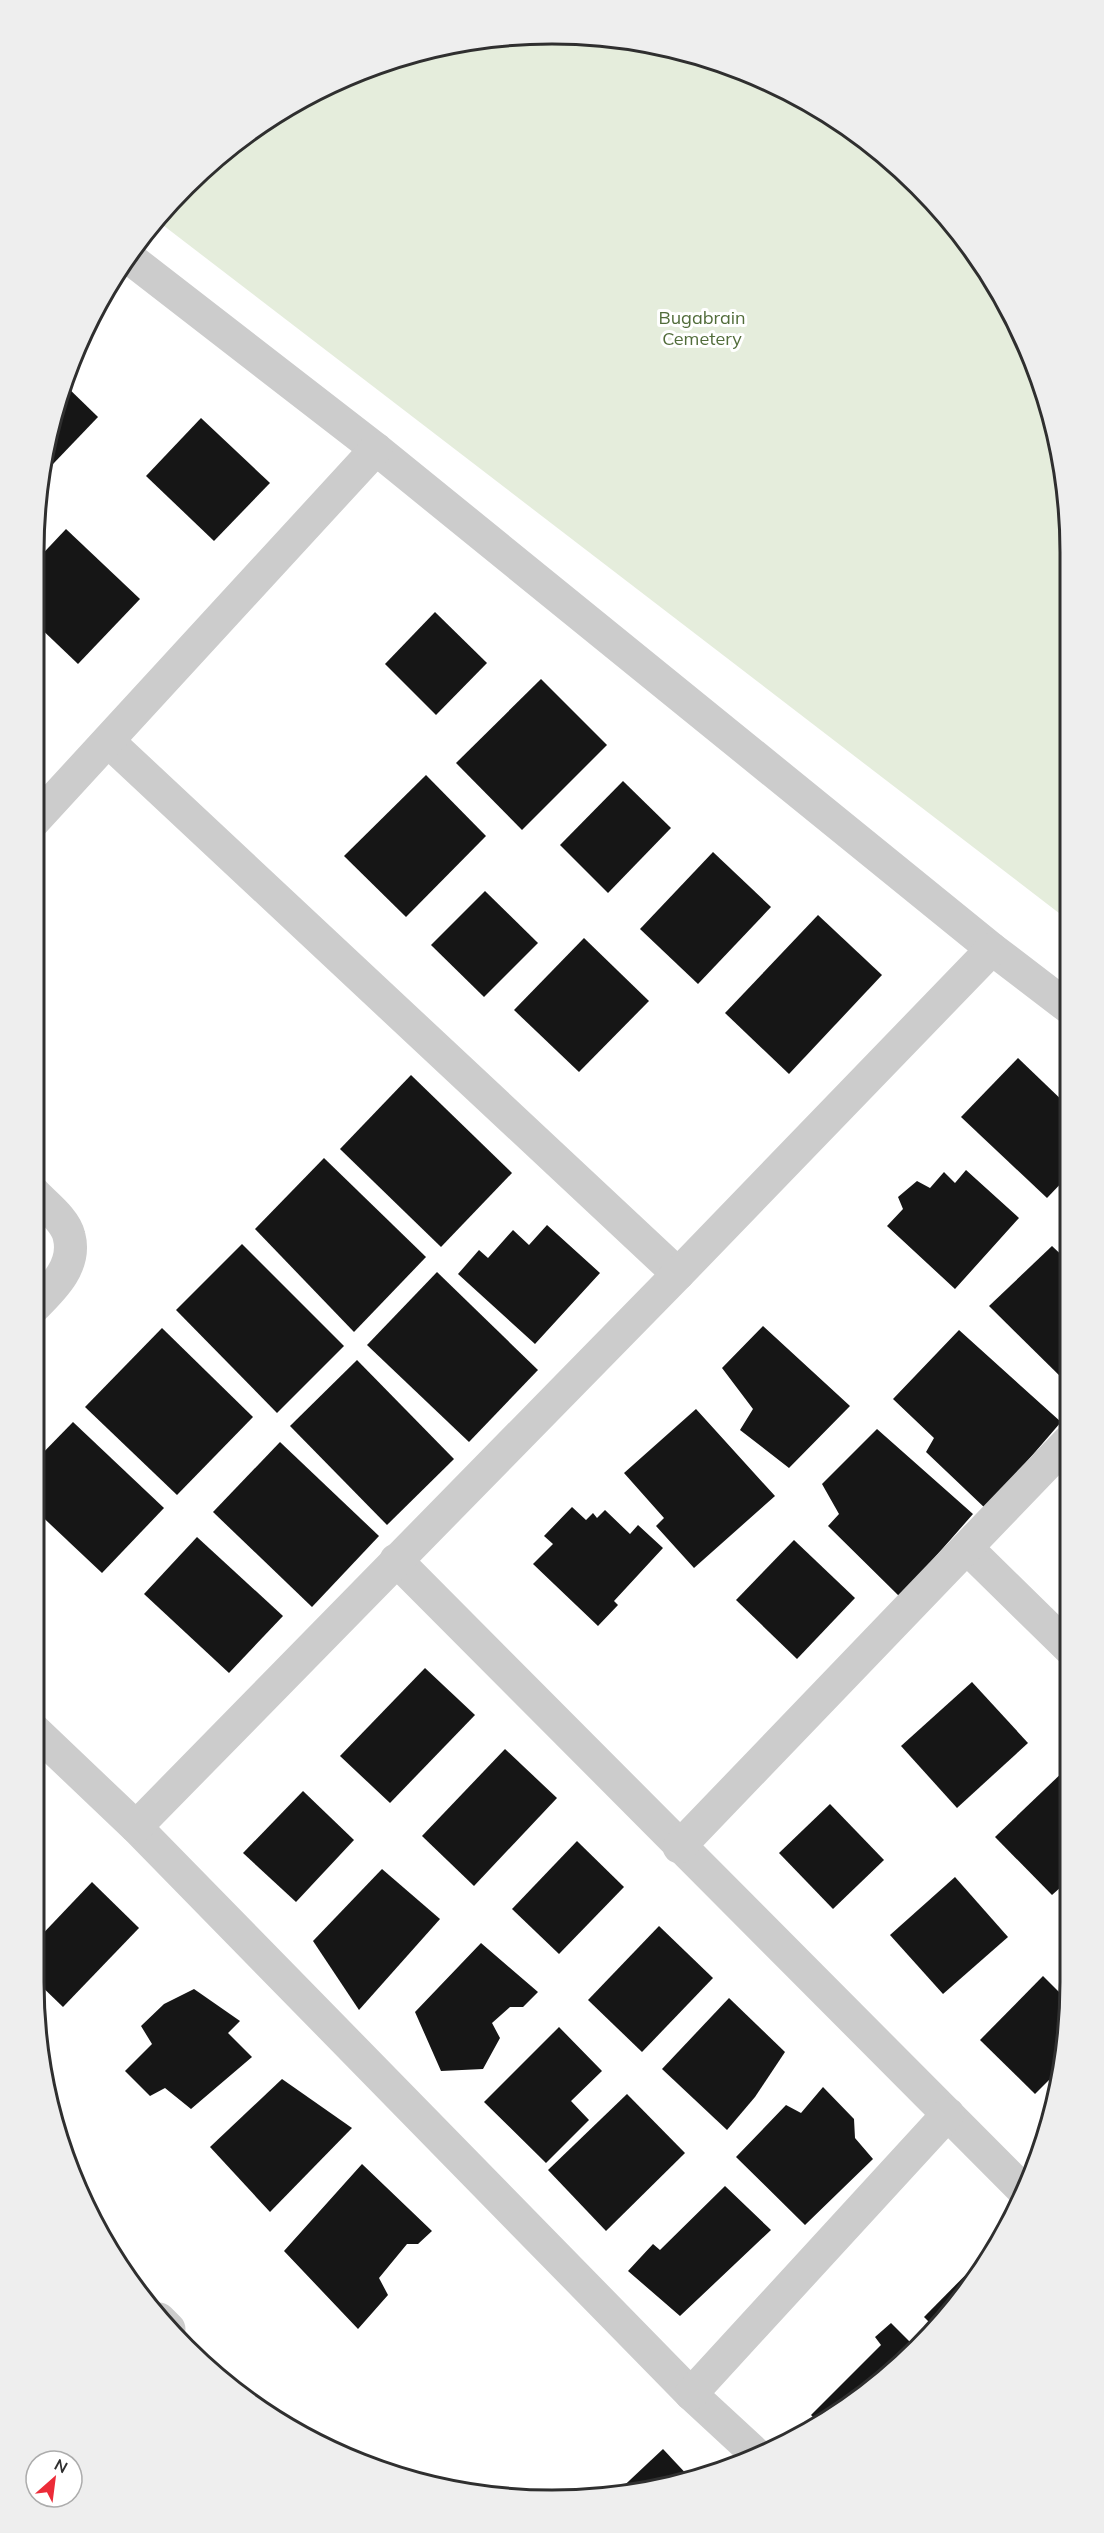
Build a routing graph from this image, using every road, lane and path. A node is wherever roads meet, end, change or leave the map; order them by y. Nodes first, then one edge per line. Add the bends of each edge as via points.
1 (134, 262) edge
2 (376, 449) junction
3 (108, 741) junction
4 (44, 810) edge
5 (992, 949) junction
6 (1060, 1001) edge
7 (44, 1203) edge
8 (678, 1274) junction
9 (44, 1296) edge
10 (1060, 1451) edge
11 (968, 1549) junction
12 (396, 1560) junction
13 (1060, 1639) edge
14 (44, 1740) edge
15 (136, 1827) junction
16 (679, 1847) junction
17 (948, 2114) junction
18 (1018, 2185) edge
19 (691, 2394) junction
20 (751, 2449) edge

1 - 2 street
2 - 3 street
2 - 5 street
3 - 4 street
3 - 8 street
5 - 6 street
5 - 8 street
7 - 9 street via 69,1235 64,1275
8 - 12 street
10 - 11 street
11 - 13 street
11 - 16 street
12 - 15 street
12 - 16 street
14 - 15 street
15 - 19 street
16 - 17 street
17 - 18 street
17 - 19 street
19 - 20 street

